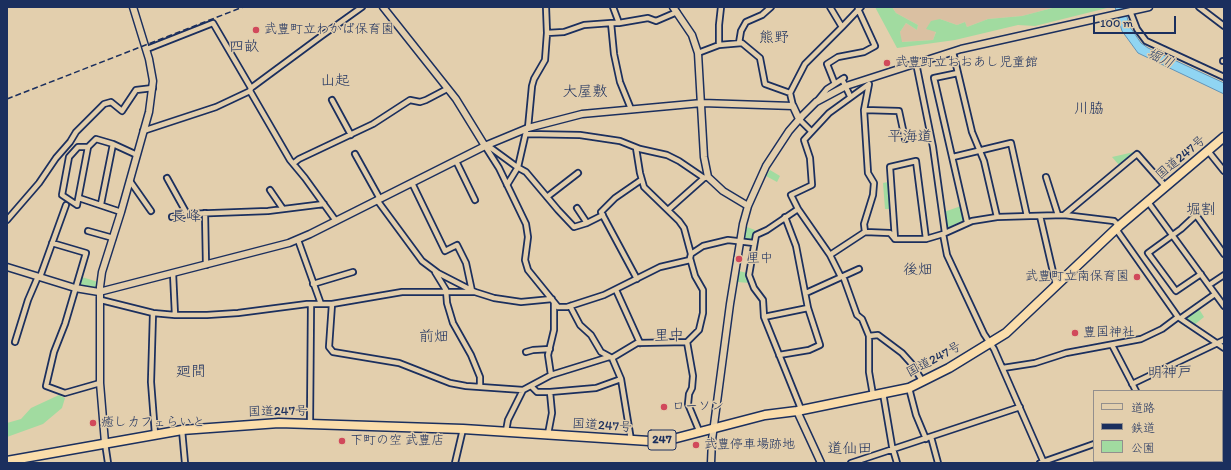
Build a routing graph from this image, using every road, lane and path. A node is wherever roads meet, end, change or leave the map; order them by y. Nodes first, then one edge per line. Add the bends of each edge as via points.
1 (133, 7) edge
2 (362, 7) edge
3 (383, 7) edge
4 (546, 7) edge
5 (613, 7) edge
6 (721, 7) edge
7 (770, 7) edge
8 (830, 7) edge
9 (853, 7) edge
10 (1149, 7) edge
11 (1199, 7) edge
12 (860, 8) edge
13 (675, 10) edge
14 (1130, 11) junction
15 (853, 14) junction
16 (611, 23) junction
17 (619, 23) junction
18 (1224, 26) edge
19 (842, 27) junction
20 (547, 34) junction
21 (738, 42) junction
22 (719, 45) junction
23 (147, 49) junction
24 (953, 52) junction
25 (698, 53) junction
26 (916, 63) junction
27 (958, 72) junction
28 (1224, 77) edge
29 (835, 84) junction
30 (846, 86) junction
31 (153, 88) junction
32 (447, 89) junction
33 (250, 90) junction
34 (790, 93) junction
35 (850, 96) junction
36 (332, 100) dead end
37 (816, 102) junction
38 (702, 103) junction
39 (793, 106) junction
40 (631, 109) junction
41 (864, 110) junction
42 (799, 119) junction
43 (526, 130) junction
44 (143, 131) junction
45 (811, 131) junction
46 (351, 136) junction
47 (1224, 137) edge
48 (905, 139) dead end
49 (113, 144) junction
50 (486, 145) junction
51 (88, 147) junction
52 (636, 148) junction
53 (980, 151) junction
54 (1208, 151) junction
55 (355, 154) dead end
56 (137, 155) junction
57 (953, 157) junction
58 (456, 161) junction
59 (294, 163) junction
60 (518, 167) junction
61 (1224, 171) edge
62 (578, 173) dead end
63 (706, 177) junction
64 (1046, 177) dead end
65 (167, 178) dead end
66 (641, 180) junction
67 (130, 181) junction
68 (412, 183) junction
69 (507, 185) junction
70 (1166, 186) junction
71 (270, 190) dead end
72 (472, 194) junction
73 (466, 196) dead end
74 (547, 197) junction
75 (79, 198) junction
76 (378, 200) junction
77 (475, 200) dead end
78 (1148, 202) junction
79 (100, 204) junction
80 (324, 204) junction
81 (66, 206) dead end
82 (748, 206) junction
83 (577, 208) dead end
84 (284, 209) junction
85 (798, 209) junction
86 (668, 210) junction
87 (151, 211) dead end
88 (121, 212) junction
89 (205, 213) junction
90 (187, 214) junction
91 (603, 215) junction
92 (1058, 215) junction
93 (1064, 215) junction
94 (1027, 216) junction
95 (1040, 216) junction
96 (172, 217) dead end
97 (785, 217) junction
98 (997, 217) junction
99 (7, 220) edge
100 (336, 221) junction
101 (967, 222) junction
102 (587, 223) junction
103 (1117, 227) junction
104 (88, 231) dead end
105 (865, 232) junction
106 (944, 234) junction
107 (1173, 235) junction
108 (113, 238) junction
109 (895, 239) junction
110 (926, 239) junction
111 (298, 240) junction
112 (739, 240) junction
113 (52, 243) junction
114 (754, 243) junction
115 (691, 254) junction
116 (1224, 254) edge
117 (830, 255) junction
118 (690, 260) junction
119 (206, 264) junction
120 (7, 267) edge
121 (434, 269) junction
122 (859, 269) dead end
123 (353, 272) dead end
124 (173, 273) junction
125 (1201, 274) junction
126 (1224, 275) edge
127 (842, 276) junction
128 (40, 277) junction
129 (637, 279) junction
130 (313, 284) junction
131 (1056, 285) junction
132 (1209, 285) junction
133 (75, 288) junction
134 (616, 290) junction
135 (99, 292) junction
136 (446, 292) junction
137 (473, 292) junction
138 (806, 293) junction
139 (1215, 294) junction
140 (101, 300) junction
141 (553, 301) junction
142 (311, 304) junction
143 (320, 304) junction
144 (332, 304) junction
145 (570, 306) junction
146 (1224, 306) edge
147 (808, 308) junction
148 (153, 312) junction
149 (174, 315) junction
150 (764, 318) junction
151 (1179, 318) junction
152 (870, 336) junction
153 (1224, 340) edge
154 (15, 342) dead end
155 (687, 342) junction
156 (640, 343) junction
157 (990, 343) junction
158 (1217, 343) junction
159 (1112, 345) junction
160 (1224, 348) edge
161 (550, 349) junction
162 (526, 352) dead end
163 (779, 355) junction
164 (610, 357) junction
165 (1003, 368) junction
166 (551, 375) junction
167 (621, 380) junction
168 (923, 382) junction
169 (100, 383) junction
170 (1132, 384) junction
171 (531, 386) junction
172 (480, 387) junction
173 (909, 388) junction
174 (523, 390) junction
175 (1135, 390) edge
176 (550, 392) junction
177 (883, 393) junction
178 (873, 395) junction
179 (1020, 407) junction
180 (799, 410) junction
181 (310, 424) junction
182 (713, 428) junction
183 (463, 429) junction
184 (182, 430) junction
185 (506, 431) junction
186 (700, 432) junction
187 (155, 434) junction
188 (548, 434) junction
189 (928, 438) junction
190 (631, 440) junction
191 (105, 443) junction
192 (1093, 444) edge
193 (893, 450) junction
194 (8, 460) edge
195 (108, 463) edge
196 (185, 463) edge
197 (455, 463) edge
198 (710, 463) edge
199 (822, 463) edge
200 (851, 463) edge
201 (897, 463) edge
202 (938, 463) edge
203 (1043, 463) edge

1 - 23 street
2 - 33 street
3 - 32 street
4 - 20 street
5 - 17 street
6 - 22 street
7 - 21 street via 762,15 746,22
8 - 19 street
9 - 15 street
10 - 14 street
11 - 18 street
12 - 15 street
12 - 29 street via 875,46 864,52 838,57 828,64
13 - 17 street via 656,20 648,18
13 - 25 street via 692,35
14 - 24 street
14 - 28 street via 1137,29 1146,41
15 - 19 street
16 - 17 street
16 - 20 street via 584,25 564,32
16 - 40 street via 620,82
19 - 34 street via 805,64
20 - 43 street via 545,60 532,86
21 - 22 street
21 - 34 street via 760,58 765,84
22 - 25 street
23 - 31 street
23 - 33 street via 213,23
24 - 26 street
24 - 27 street
25 - 38 street
26 - 30 street
26 - 106 street via 933,147
27 - 53 street via 972,132
27 - 57 street via 934,78
29 - 30 street via 843,78
29 - 37 street
30 - 35 street
30 - 37 street
31 - 44 street
31 - 99 street via 136,90 122,111 111,102 104,104 76,132 39,183
32 - 46 street via 420,102 410,100
32 - 50 street
33 - 44 street via 216,108
33 - 59 street
34 - 39 street
35 - 41 street via 869,84
35 - 45 street
36 - 46 street
37 - 42 street
38 - 39 street
38 - 40 street
38 - 63 street
39 - 42 street
40 - 43 street via 582,114
41 - 48 street via 899,111
41 - 105 street via 868,173 874,183 864,224
42 - 45 street
42 - 82 street via 766,166
43 - 50 street
43 - 52 street via 620,141
43 - 60 street
44 - 56 street
45 - 85 street via 804,140 810,158 812,185 791,195
46 - 59 street
47 - 54 highway, 国道247号 / 247
49 - 51 street via 96,138
49 - 56 street
49 - 79 street
50 - 58 street
50 - 60 street
50 - 69 street
51 - 75 street
51 - 75 street via 78,147 69,157 62,195 77,205
52 - 63 street via 679,160
52 - 66 street
53 - 57 street
53 - 94 street via 1011,143
53 - 98 street
54 - 61 street
54 - 70 highway, 国道247号 / 247
55 - 76 street
56 - 67 street
57 - 101 street
58 - 68 street
58 - 72 street
59 - 80 street
60 - 69 street
60 - 74 street via 526,172
62 - 74 street
63 - 82 street
63 - 86 street
64 - 92 street
65 - 90 street
66 - 86 street via 650,194
66 - 91 street via 615,198 601,212
67 - 87 street
67 - 88 street
68 - 76 street
68 - 137 street via 445,251 457,245 466,263
69 - 141 street via 528,228 526,264
70 - 78 highway, 国道247号 / 247
70 - 93 street via 1137,154
71 - 84 street
72 - 73 street
72 - 77 street
74 - 102 street via 574,227
75 - 79 street
76 - 100 street
76 - 121 street via 422,261
78 - 103 highway, 国道247号 / 247
78 - 107 street
79 - 88 street
80 - 84 street
80 - 100 street
81 - 113 street
82 - 112 street
83 - 102 street
84 - 89 street
85 - 97 street
85 - 117 street
86 - 115 street via 684,228
88 - 108 street
89 - 90 street
89 - 119 street
90 - 96 street
91 - 102 street
91 - 129 street
92 - 93 street
92 - 95 street
93 - 103 street via 1114,221
94 - 95 street
94 - 98 street
95 - 131 street
97 - 114 street via 756,235
97 - 138 street via 796,246
98 - 101 street
100 - 111 street
101 - 106 street
103 - 131 highway, 国道247号 / 247
103 - 151 street
104 - 108 street
105 - 109 street via 890,233
105 - 117 street
106 - 110 street
106 - 157 street via 947,255 971,309
107 - 116 street via 1196,215
107 - 125 street
107 - 125 street via 1148,253 1176,290
108 - 135 street via 102,272
109 - 110 street
109 - 110 street via 890,167 916,161
111 - 119 street
111 - 130 street
112 - 114 street
112 - 115 street via 707,245
112 - 182 street
113 - 128 street
113 - 133 street via 86,253
114 - 150 street via 749,275 763,300
115 - 118 street
117 - 127 street
118 - 129 street via 660,267
118 - 155 street via 703,290 703,312 699,330
119 - 124 street
120 - 128 street
121 - 136 street
121 - 137 street
122 - 127 street
123 - 130 street
124 - 135 street
124 - 149 street
125 - 132 street
126 - 132 street
127 - 138 street
127 - 152 street via 857,315 862,319
128 - 133 street
128 - 154 street via 28,300
129 - 134 street
130 - 143 street
131 - 157 highway, 国道247号 / 247 via 1014,326
132 - 139 street
133 - 135 street
133 - 169 street via 46,386 65,393
134 - 145 street
134 - 156 street
135 - 140 street
136 - 137 street
136 - 144 street via 387,294
136 - 172 street via 453,324 471,355 480,377
137 - 141 street via 505,301
138 - 147 street
139 - 146 street
139 - 151 street
140 - 148 street
140 - 169 street
141 - 145 street via 558,307
141 - 161 street via 554,330
142 - 143 street
142 - 149 street via 224,315
142 - 181 street
143 - 144 street
144 - 172 street via 329,347 333,352 399,363 450,383
145 - 164 street via 580,325 591,335 601,352
147 - 150 street
147 - 163 street via 820,345 809,350
148 - 149 street
148 - 187 street via 151,382
150 - 163 street
151 - 158 street
151 - 159 street via 1147,337
152 - 168 street via 878,335 902,353
152 - 178 street via 869,366
153 - 158 street
155 - 156 street
155 - 186 street via 693,376 688,404
156 - 164 street
157 - 165 street
157 - 168 highway, 国道247号 / 247
158 - 160 street
158 - 170 street
159 - 165 street
159 - 170 street
161 - 162 street
161 - 166 street via 548,366
163 - 180 street
164 - 166 street
164 - 167 street
165 - 179 street
166 - 171 street
167 - 176 street via 596,388
167 - 190 street
168 - 173 highway, 国道247号 / 247
169 - 191 street
170 - 175 street
171 - 174 street
171 - 176 street via 537,392
172 - 174 street
173 - 177 highway, 国道247号 / 247
173 - 189 street via 916,415
174 - 185 street via 508,420
176 - 188 street via 552,413
177 - 178 highway, 国道247号 / 247
177 - 193 street
178 - 180 highway, 国道247号 / 247
179 - 189 street
179 - 203 street
180 - 182 highway, 国道247号 / 247 via 765,414
180 - 199 street
181 - 183 highway, 国道247号 / 247
181 - 184 highway, 国道247号 / 247 via 231,425
182 - 186 highway, 国道247号 / 247
182 - 198 street
183 - 185 highway, 国道247号 / 247
183 - 197 street
184 - 187 highway, 国道247号 / 247
184 - 196 street
185 - 188 highway, 国道247号 / 247
186 - 190 highway, 国道247号 / 247 via 669,440
187 - 191 highway, 国道247号 / 247
188 - 190 highway, 国道247号 / 247
189 - 193 street
189 - 202 street
191 - 194 highway, 国道247号 / 247
191 - 195 street
192 - 203 street
193 - 200 street
193 - 201 street

